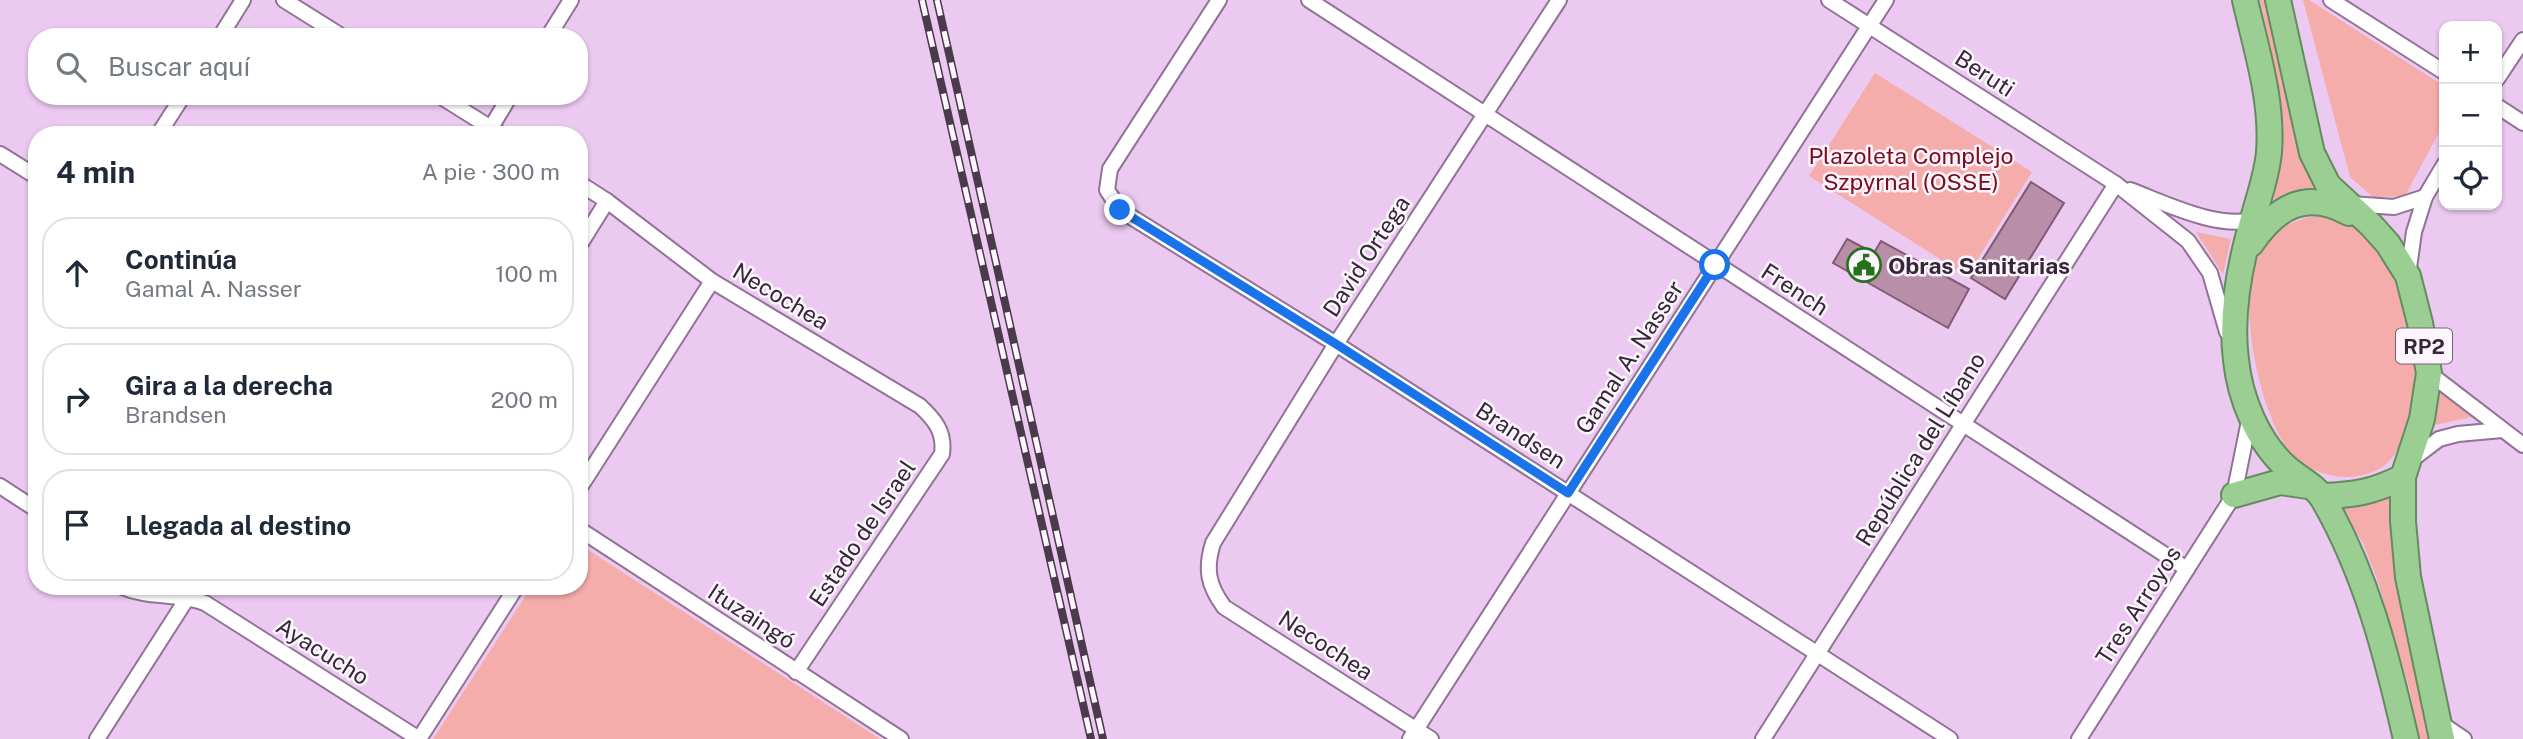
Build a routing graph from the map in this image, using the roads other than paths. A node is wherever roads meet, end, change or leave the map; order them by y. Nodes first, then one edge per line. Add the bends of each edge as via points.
1 (243, 0) edge
2 (284, 0) edge
3 (571, 0) edge
4 (1219, 0) edge
5 (1309, 0) edge
6 (1559, 0) edge
7 (1829, 0) edge
8 (1886, 0) edge
9 (2245, 0) edge
10 (2278, 0) edge
11 (2331, 0) edge
12 (1869, 26) junction
13 (226, 28) edge
14 (329, 28) edge
15 (554, 28) edge
16 (2523, 40) edge
17 (2439, 69) edge
18 (2502, 72) edge
19 (177, 105) edge
20 (453, 105) edge
21 (506, 105) edge
22 (2502, 109) edge
23 (1486, 113) junction
24 (2523, 123) edge
25 (165, 126) edge
26 (484, 126) edge
27 (496, 126) edge
28 (0, 154) edge
29 (28, 171) edge
30 (2439, 173) edge
31 (2116, 184) junction
32 (588, 189) edge
33 (2425, 197) junction
34 (607, 201) junction
35 (2320, 201) junction
36 (2347, 203) junction
37 (2284, 208) junction
38 (2252, 221) junction
39 (2371, 225) junction
40 (588, 232) edge
41 (2246, 250) junction
42 (1715, 265) junction
43 (2408, 276) junction
44 (712, 281) junction
45 (1336, 344) junction
46 (2236, 360) junction
47 (2429, 373) junction
48 (2250, 414) junction
49 (1962, 424) junction
50 (2502, 430) junction
51 (2523, 445) edge
52 (942, 454) joint
53 (2406, 470) junction
54 (588, 475) edge
55 (0, 486) edge
56 (2316, 491) junction
57 (1568, 493) junction
58 (2234, 495) junction
59 (28, 504) edge
60 (588, 535) edge
61 (2187, 569) junction
62 (1209, 579) joint
63 (190, 595) edge
64 (196, 595) edge
65 (511, 595) edge
66 (1817, 655) junction
67 (796, 672) junction
68 (2441, 731) edge
69 (1413, 734) edge
70 (97, 739) edge
71 (419, 739) edge
72 (901, 739) edge
73 (1431, 739) edge
74 (1763, 739) edge
75 (1950, 739) edge
76 (2079, 739) edge
77 (2406, 739) edge
78 (2464, 739) edge

1 - 13 street
2 - 14 street
3 - 15 street
4 - 45 street, Brandsen via 1110,169 1107,190 1120,210
5 - 23 street, French
6 - 23 street, David Ortega
7 - 12 street, Beruti
8 - 12 street, Gamal A. Nasser
9 - 38 highway via 2269,120 2269,152
10 - 36 highway, RP2 via 2312,153 2328,185
11 - 17 street
12 - 31 street, Beruti
12 - 42 street, Gamal A. Nasser
16 - 18 street
19 - 25 street
20 - 26 street
21 - 27 street
22 - 24 street
23 - 42 street, French
23 - 45 street, David Ortega
28 - 29 street
30 - 33 street
31 - 38 street, Beruti via 2197,215 2228,222
31 - 46 street, Beruti via 2188,241 2210,273
31 - 49 street, República del Líbano
32 - 34 street, Necochea
33 - 36 street via 2394,207
33 - 43 street
34 - 40 street
34 - 44 street, Necochea
35 - 36 street
35 - 37 highway
35 - 39 highway, RP2
36 - 39 highway, RP2
37 - 38 street, Beruti
37 - 41 highway
38 - 41 highway
39 - 43 highway, RP2
41 - 46 highway via 2234,310
42 - 49 street, French
42 - 57 street, Gamal A. Nasser
43 - 47 highway, RP2
44 - 52 street, Necochea via 920,407 940,429
44 - 54 street
45 - 57 street, Brandsen
45 - 62 street, David Ortega via 1213,543 1207,562
46 - 48 highway
47 - 50 street
47 - 53 highway, RP2 via 2422,419
48 - 56 highway via 2269,449
48 - 58 street
49 - 61 street, French
49 - 66 street, República del Líbano
50 - 51 street
50 - 53 street via 2440,439
52 - 67 street, Estado de Israel
53 - 56 highway via 2378,489 2347,495
53 - 68 highway, RP2 via 2403,522 2408,576
55 - 59 street
56 - 58 highway via 2280,482
56 - 77 highway via 2369,598
57 - 66 street, Brandsen
57 - 69 street, Gamal A. Nasser
58 - 61 street, Tres Arroyos
60 - 67 street, Ituzaingó
61 - 76 street, Tres Arroyos
62 - 69 street, Necochea via 1224,607
63 - 70 street
64 - 71 street, Ayacucho
65 - 71 street
66 - 74 street, República del Líbano
66 - 75 street, Brandsen
67 - 72 street, Ituzaingó
68 - 78 street
69 - 73 street, Necochea

